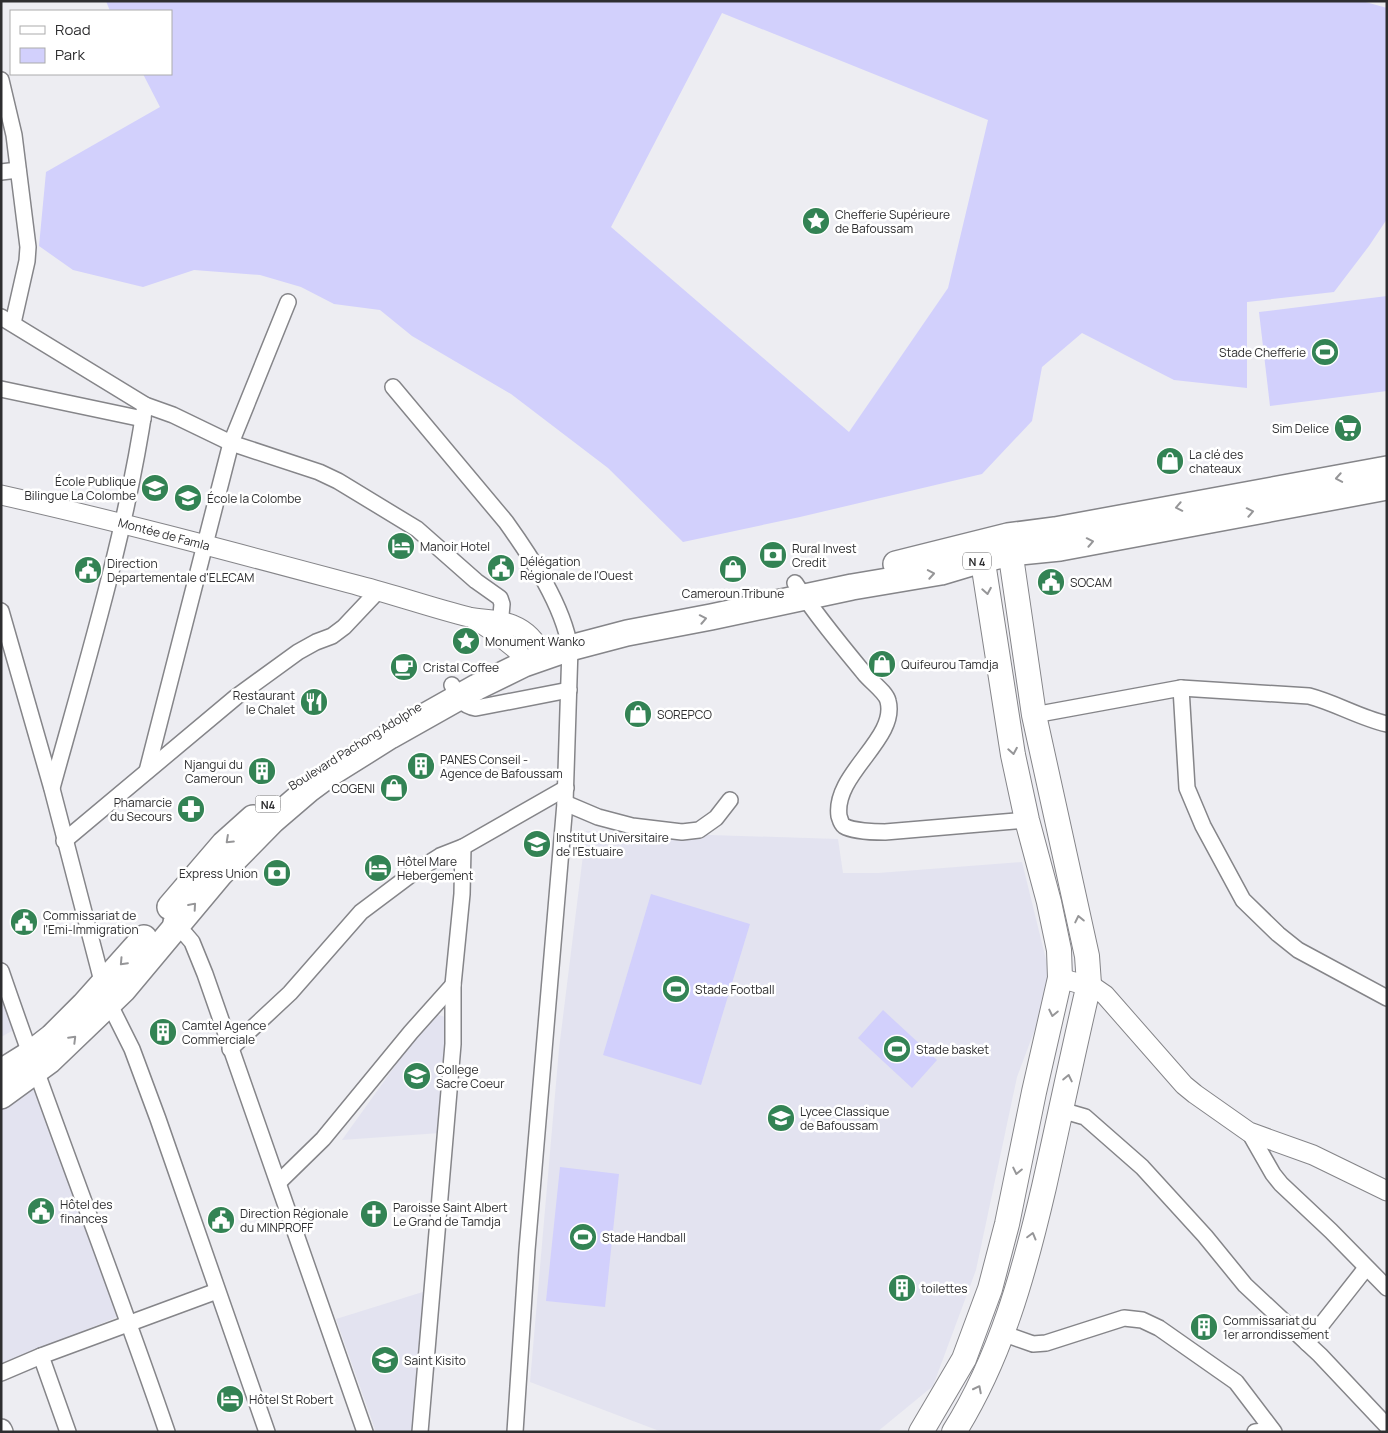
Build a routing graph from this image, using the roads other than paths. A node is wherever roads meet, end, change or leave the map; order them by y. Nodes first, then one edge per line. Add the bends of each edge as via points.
1 (1, 80) edge
2 (18, 170) junction
3 (1, 172) edge
4 (288, 302) dead end
5 (7, 320) edge
6 (393, 387) dead end
7 (1, 389) edge
8 (144, 412) junction
9 (232, 443) junction
10 (1387, 469) edge
11 (1387, 488) edge
12 (1, 494) edge
13 (122, 522) junction
14 (205, 545) junction
15 (1009, 545) junction
16 (981, 551) junction
17 (378, 590) junction
18 (799, 590) junction
19 (1, 611) edge
20 (494, 625) junction
21 (569, 641) junction
22 (531, 654) junction
23 (1181, 688) junction
24 (569, 690) junction
25 (455, 692) junction
26 (1034, 715) junction
27 (1387, 724) edge
28 (147, 771) junction
29 (52, 789) junction
30 (565, 796) junction
31 (730, 800) dead end
32 (1027, 820) junction
33 (64, 840) junction
34 (463, 847) junction
35 (170, 920) junction
36 (1, 971) edge
37 (1060, 978) junction
38 (1089, 984) junction
39 (453, 985) junction
40 (106, 994) junction
41 (1387, 998) edge
42 (230, 1049) junction
43 (33, 1063) junction
44 (1, 1072) edge
45 (1, 1096) edge
46 (1061, 1110) junction
47 (1249, 1132) junction
48 (279, 1182) junction
49 (1387, 1191) edge
50 (1366, 1268) junction
51 (1387, 1288) edge
52 (217, 1291) junction
53 (130, 1322) junction
54 (1002, 1333) junction
55 (1307, 1343) junction
56 (41, 1356) junction
57 (1, 1373) edge
58 (1387, 1426) edge
59 (1273, 1431) edge
60 (68, 1432) edge
61 (167, 1432) edge
62 (267, 1432) edge
63 (365, 1432) edge
64 (420, 1432) edge
65 (515, 1432) edge
66 (921, 1432) edge
67 (954, 1432) edge
68 (1255, 1432) edge

1 - 2 street via 14,135
2 - 3 street
2 - 5 street via 28,254
4 - 9 street
5 - 8 street
6 - 21 street via 506,522 548,588
7 - 8 street
8 - 9 street via 173,415
8 - 13 street
9 - 14 street
9 - 20 street via 319,472 417,529 476,582 500,598 501,615
10 -> 15 highway, N 4 via 1055,530
15 -> 11 highway, N 4 via 1060,548
12 - 13 street, Montée de Famla
13 - 14 street, Montée de Famla
13 - 29 street
14 - 17 street, Montée de Famla
14 - 28 street
15 - 16 highway, N 4
15 - 26 main road
16 - 18 highway, N 4 via 912,561
16 -> 32 main road
17 - 20 street, Montée de Famla
17 - 28 street via 344,627 298,652 236,697
18 - 21 highway, N 4 via 682,606
18 - 32 street via 859,668 887,696 889,706 880,736 847,783 838,805 844,826 885,832
19 - 29 street
20 - 22 street, Montée de Famla via 520,628
21 - 22 highway, Boulevard Pachong Adolphe / N4
21 - 24 street
22 - 25 highway, Boulevard Pachong Adolphe / N4
23 - 26 street
23 - 27 street via 1309,696
23 - 41 street via 1187,788 1203,826 1243,900 1298,950
24 - 25 street via 476,708 466,705
24 - 30 street
25 - 35 highway, Boulevard Pachong Adolphe / N4 via 373,731 288,788 224,844
38 -> 26 main road via 1088,956
28 - 33 street
29 - 33 street
30 - 31 street via 598,817 632,826 682,832 699,830 716,818
30 - 34 street
30 - 65 street
32 - 37 main road via 1049,902 1059,950
33 - 40 street
34 - 39 street
34 - 42 street via 440,856 361,912 290,993
35 - 40 highway, Boulevard Pachong Adolphe / N4 via 133,952
35 - 42 street via 186,935 198,954
36 - 43 street
37 - 38 street
37 -> 66 main road via 990,1289 964,1359
46 -> 38 main road
38 - 47 street via 1105,994 1184,1084
39 - 48 street via 323,1139
39 - 64 street via 453,1044
40 - 43 highway, Boulevard Pachong Adolphe / N4 via 52,1036
40 - 52 street via 132,1049 155,1110
42 - 48 street
43 - 44 highway
43 - 45 highway
43 - 53 street
54 -> 46 main road via 1035,1226
46 - 55 street via 1085,1117 1142,1167 1245,1285
47 - 49 street via 1313,1155
47 - 50 street via 1281,1184
48 - 63 street
50 - 51 street
50 - 55 street
52 - 53 street
52 - 62 street
53 - 56 street
53 - 61 street
54 - 59 street via 1033,1344 1046,1343 1124,1318 1142,1320 1159,1328 1236,1382
67 -> 54 main road via 989,1367
55 - 58 street
56 - 57 street
56 - 60 street
59 - 68 street

